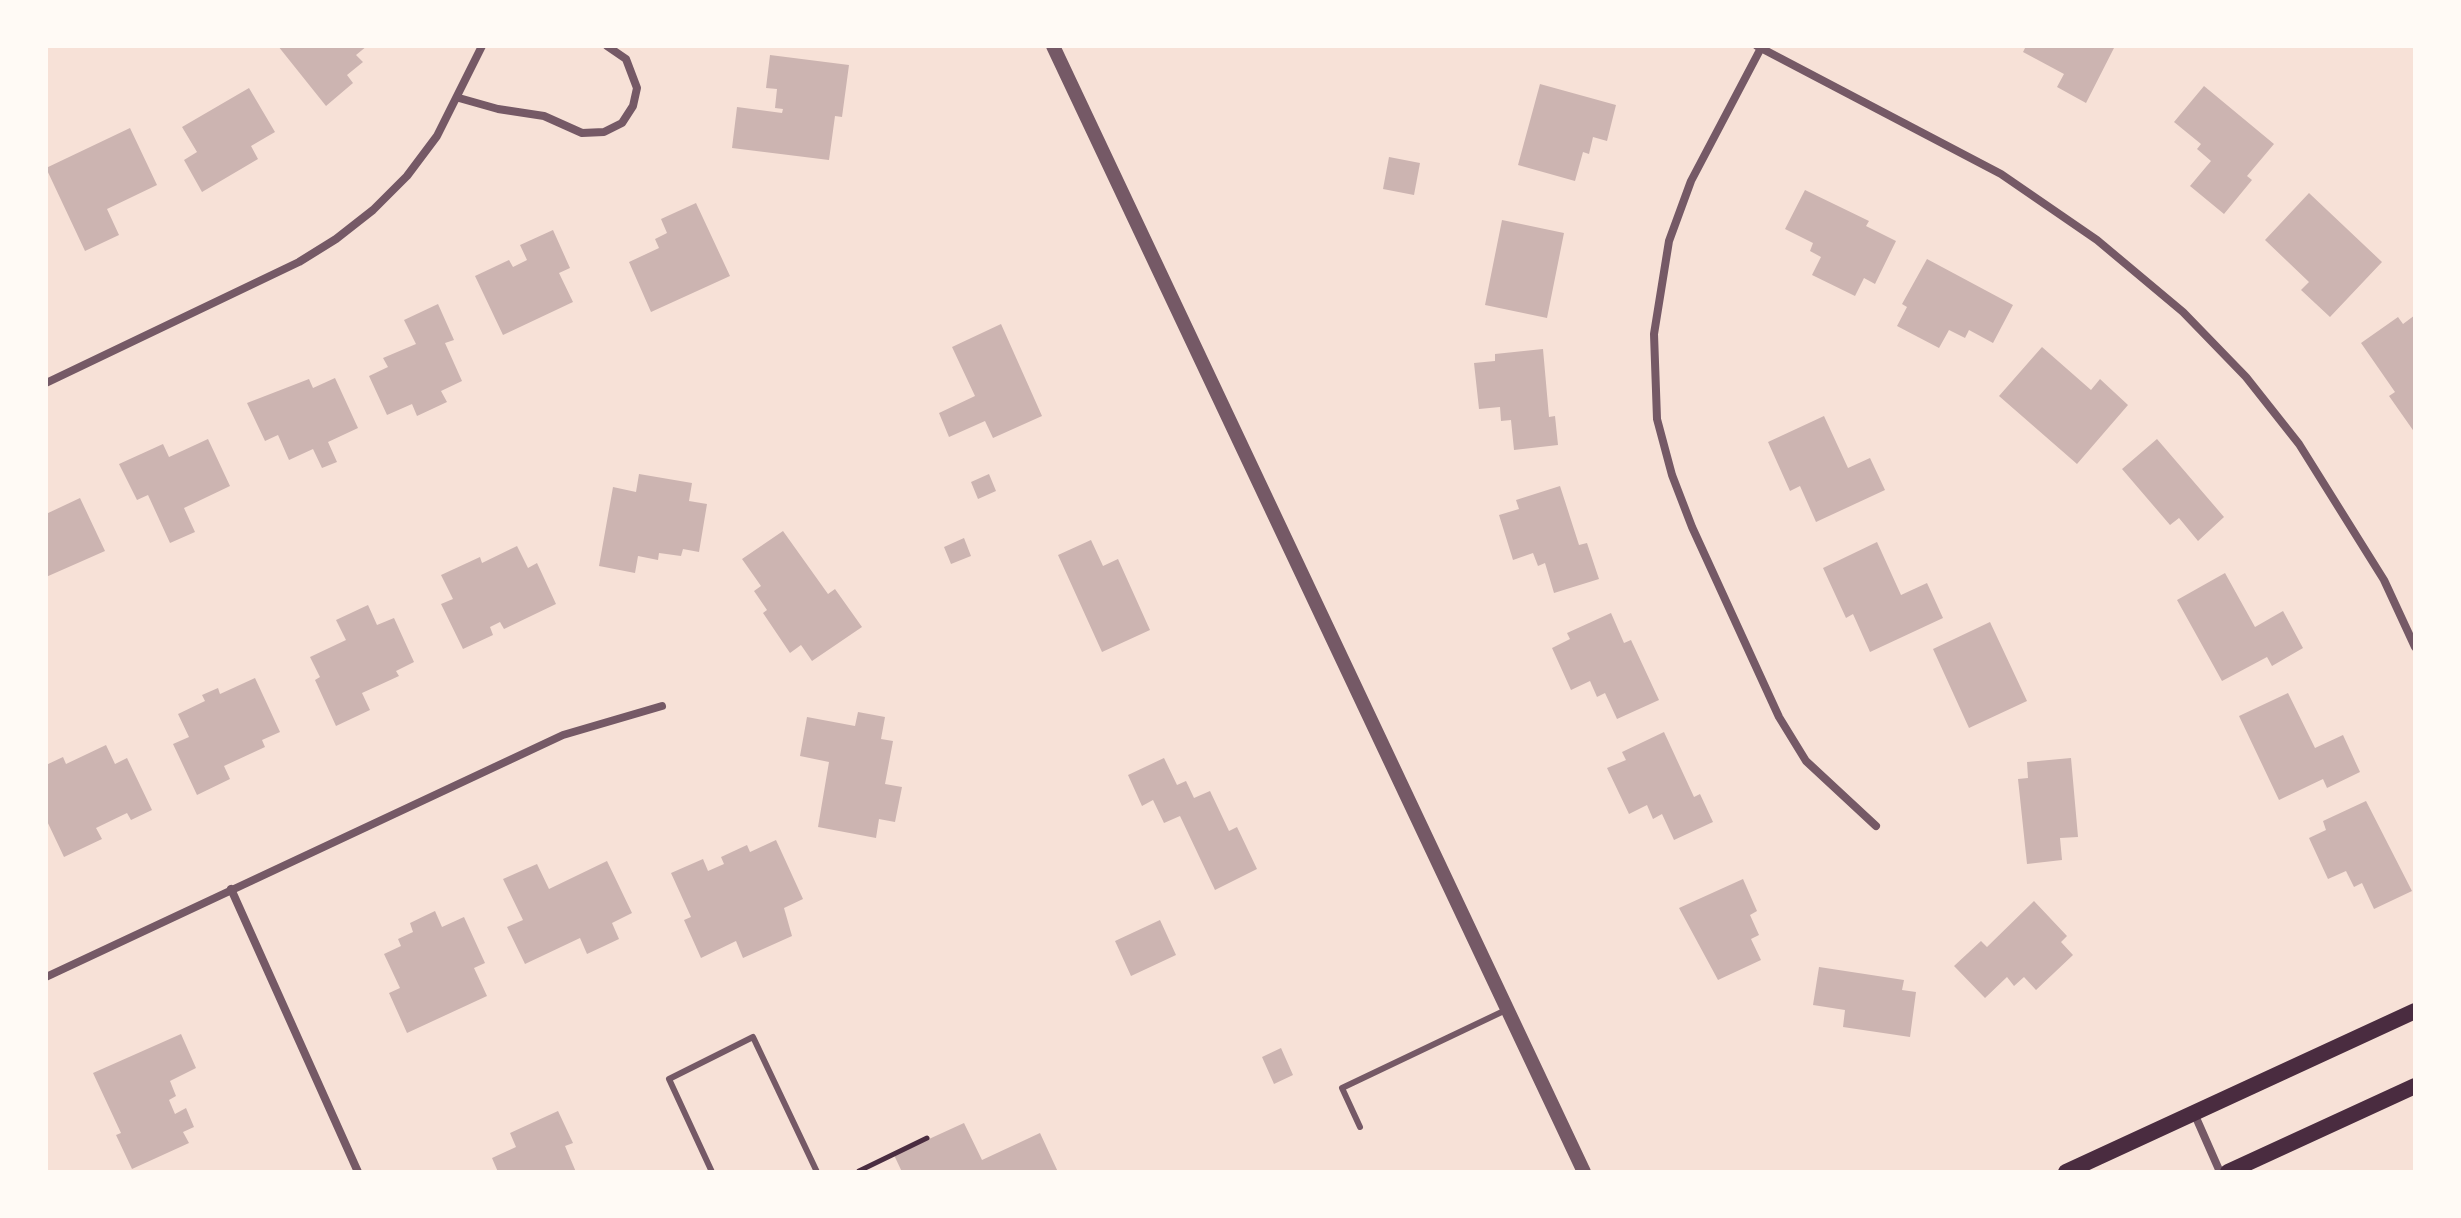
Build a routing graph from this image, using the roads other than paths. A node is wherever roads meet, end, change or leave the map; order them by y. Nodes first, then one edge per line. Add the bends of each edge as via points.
1 (482, 46) edge
2 (607, 46) edge
3 (1053, 46) edge
4 (1759, 47) edge
5 (459, 98) junction
6 (46, 383) edge
7 (2415, 647) edge
8 (662, 706) dead end
9 (1876, 826) dead end
10 (231, 889) junction
11 (46, 977) edge
12 (1508, 1009) junction
13 (2415, 1011) edge
14 (2415, 1086) edge
15 (2194, 1113) junction
16 (1360, 1127) dead end
17 (358, 1172) edge
18 (712, 1172) edge
19 (817, 1172) edge
20 (1584, 1172) edge
21 (2066, 1172) edge
22 (2220, 1172) edge
23 (2228, 1172) edge

1 - 5 street
2 - 5 street via 626,59 637,88 622,123 604,132 582,133 544,116
3 - 12 street
4 - 7 street via 2001,174 2097,240 2183,312 2246,377 2299,444 2384,580
4 - 9 street via 1691,181 1669,241 1654,334 1657,419 1692,527 1779,717 1806,761
5 - 6 street via 407,176 336,239 299,262
8 - 10 street via 563,735
10 - 11 street
10 - 17 street
12 - 16 lane via 1342,1088
12 - 20 street
13 - 15 main road
14 - 23 main road
15 - 21 main road
15 - 22 street
18 - 19 lane via 669,1079 753,1037

